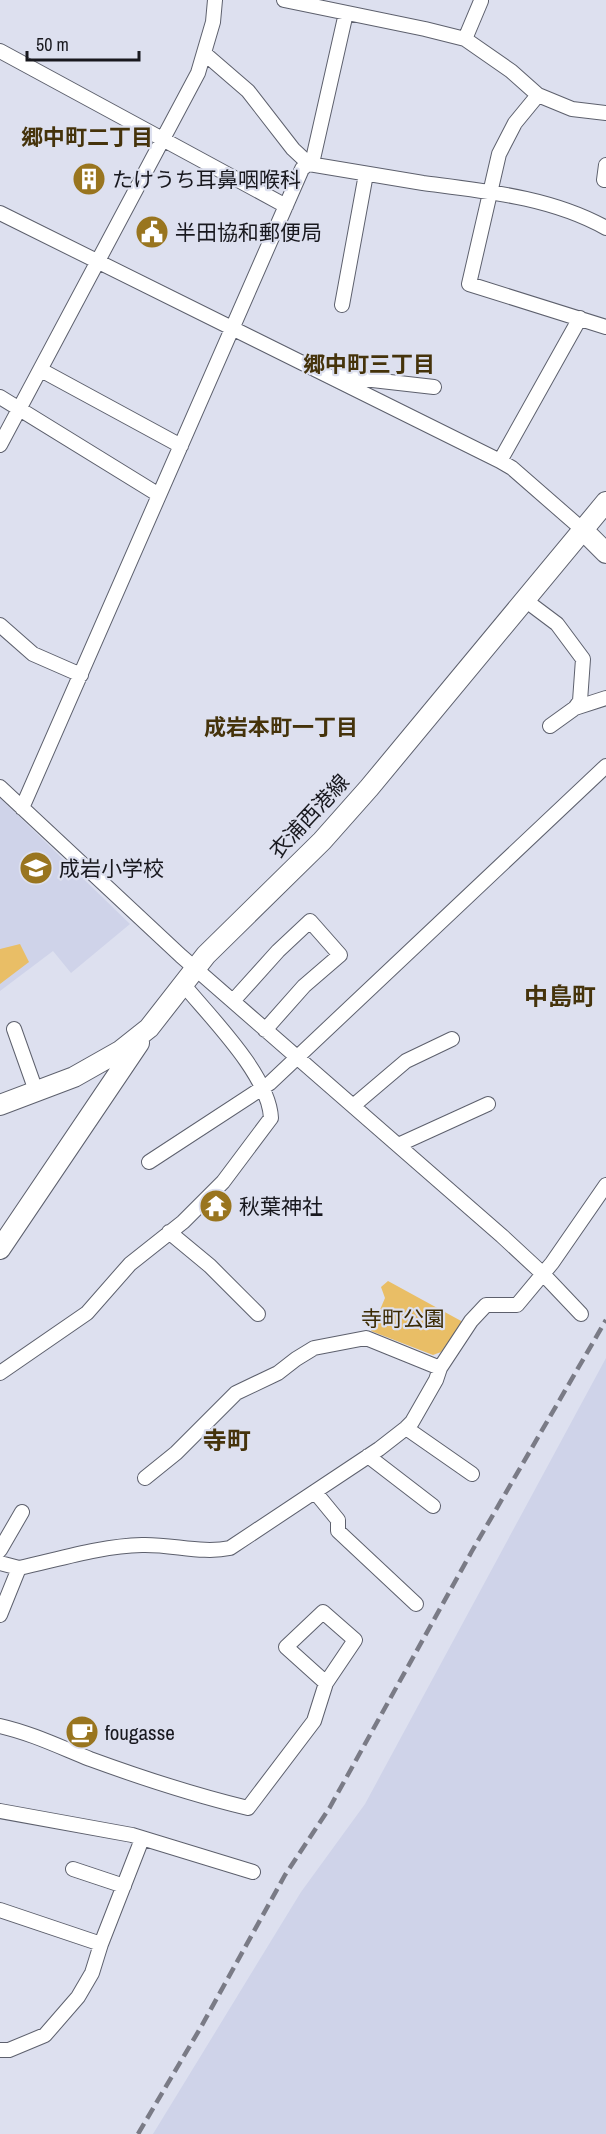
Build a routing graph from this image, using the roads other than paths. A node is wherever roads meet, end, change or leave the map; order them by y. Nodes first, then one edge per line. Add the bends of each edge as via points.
1 (215, 0) edge
2 (284, 0) edge
3 (481, 1) edge
4 (346, 13) junction
5 (465, 39) junction
6 (0, 51) edge
7 (204, 53) junction
8 (538, 95) junction
9 (606, 113) edge
10 (163, 140) junction
11 (309, 164) junction
12 (606, 165) edge
13 (366, 174) junction
14 (606, 180) edge
15 (490, 192) junction
16 (286, 206) junction
17 (0, 213) edge
18 (606, 228) edge
19 (97, 261) junction
20 (342, 305) dead end
21 (580, 318) junction
22 (606, 327) edge
23 (233, 329) junction
24 (40, 370) junction
25 (329, 376) junction
26 (434, 387) dead end
27 (0, 397) edge
28 (19, 410) junction
29 (0, 445) edge
30 (181, 446) junction
31 (500, 461) junction
32 (159, 495) junction
33 (606, 502) edge
34 (583, 530) junction
35 (606, 553) edge
36 (525, 600) junction
37 (0, 625) edge
38 (81, 675) junction
39 (606, 698) edge
40 (575, 708) junction
41 (550, 726) dead end
42 (606, 766) edge
43 (0, 787) edge
44 (22, 808) junction
45 (195, 968) junction
46 (183, 984) junction
47 (232, 1001) junction
48 (149, 1028) junction
49 (14, 1029) dead end
50 (265, 1030) junction
51 (452, 1039) dead end
52 (298, 1058) junction
53 (90, 1068) junction
54 (262, 1087) junction
55 (108, 1088) junction
56 (36, 1091) junction
57 (0, 1104) edge
58 (488, 1104) dead end
59 (352, 1106) junction
60 (398, 1145) junction
61 (148, 1162) dead end
62 (606, 1185) edge
63 (169, 1232) junction
64 (0, 1249) edge
65 (543, 1274) junction
66 (258, 1314) dead end
67 (581, 1314) dead end
68 (440, 1368) junction
69 (0, 1373) edge
70 (406, 1428) junction
71 (368, 1456) junction
72 (472, 1474) dead end
73 (145, 1478) dead end
74 (315, 1492) junction
75 (433, 1506) dead end
76 (22, 1512) dead end
77 (0, 1550) edge
78 (0, 1563) edge
79 (19, 1568) junction
80 (416, 1604) dead end
81 (0, 1615) edge
82 (326, 1683) junction
83 (0, 1726) edge
84 (0, 1811) edge
85 (142, 1839) junction
86 (73, 1869) dead end
87 (253, 1872) dead end
88 (124, 1886) junction
89 (0, 1910) edge
90 (100, 1944) junction
91 (0, 2050) edge

1 - 7 street
2 - 4 street
3 - 5 street
4 - 5 street
4 - 11 street
5 - 8 street
6 - 10 street
7 - 10 street via 198,73
7 - 11 street via 248,92
8 - 9 street via 572,109
8 - 15 street via 515,123 499,154
10 - 16 street
10 - 19 street
11 - 13 street
11 - 16 street via 302,169
12 - 14 street
13 - 15 street
13 - 20 street
15 - 18 street via 550,207
15 - 21 street via 469,284
16 - 23 street
17 - 19 street
19 - 23 street
19 - 24 street
21 - 22 street
21 - 31 street
23 - 25 street
23 - 30 street
24 - 28 street
24 - 30 street
25 - 26 street
25 - 31 street
27 - 28 street
28 - 29 street
28 - 32 street
30 - 32 street
31 - 34 street
32 - 38 street
33 - 34 main road, 衣浦西港線
34 - 35 main road
34 - 36 main road, 衣浦西港線
36 - 40 street via 557,624 583,659 580,701
36 - 45 main road, 衣浦西港線 via 322,841
37 - 38 street via 33,654
38 - 44 street
39 - 40 street
40 - 41 street
42 - 52 street
43 - 44 street
44 - 45 street
45 - 46 main road, 衣浦西港線
45 - 47 street
46 - 48 main road, 衣浦西港線
46 - 54 street via 243,1057
47 - 50 street
47 - 50 street via 310,921 339,956 304,986
48 - 53 main road, 衣浦西港線
48 - 55 main road
49 - 56 street
50 - 52 street
51 - 59 street via 406,1061
52 - 54 street
52 - 59 street
53 - 55 main road via 102,1070 108,1076
53 - 56 main road, 衣浦西港線
54 - 61 street
54 - 63 street via 271,1118 223,1182
55 - 64 main road
56 - 57 main road, 衣浦西港線
58 - 60 street
59 - 60 street
60 - 65 street
62 - 65 street
63 - 66 street
63 - 69 street via 130,1264 87,1312
65 - 67 street
65 - 68 street via 517,1305 486,1305
68 - 70 street
68 - 73 street via 366,1338 314,1348 278,1373 236,1393
70 - 71 street
70 - 72 street
71 - 74 street
71 - 75 street
74 - 79 street via 230,1548 217,1551 145,1545 115,1547
74 - 80 street via 338,1520 338,1531
76 - 77 street
78 - 79 street
79 - 81 street
82 - 82 street via 286,1647 323,1612 355,1640
82 - 83 street via 314,1721 248,1808 200,1797
84 - 85 street
85 - 87 street
85 - 88 street
86 - 88 street
88 - 90 street
89 - 90 street
90 - 91 street via 92,1973 78,1997 45,2035

